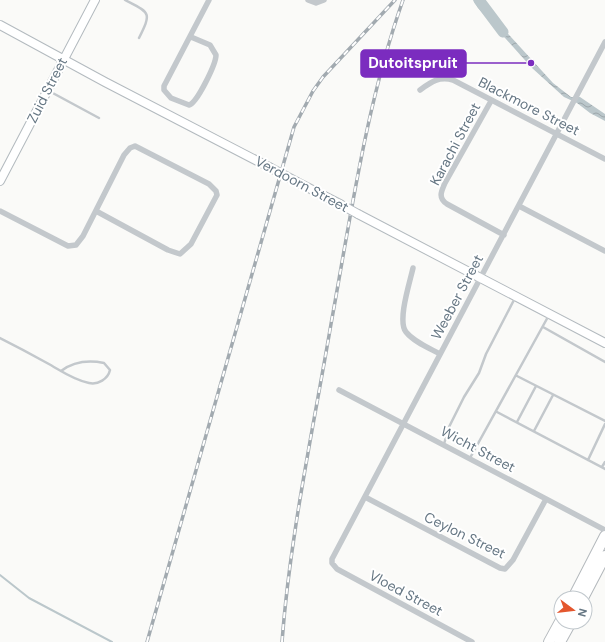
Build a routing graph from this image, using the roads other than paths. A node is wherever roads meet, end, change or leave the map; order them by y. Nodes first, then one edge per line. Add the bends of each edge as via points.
1 (95, 0) edge
2 (125, 0) edge
3 (209, 0) edge
4 (308, 0) edge
5 (324, 0) edge
6 (0, 25) edge
7 (191, 37) junction
8 (139, 38) dead end
9 (605, 42) edge
10 (63, 59) junction
11 (47, 90) junction
12 (420, 90) dead end
13 (491, 101) junction
14 (100, 118) dead end
15 (557, 134) junction
16 (605, 159) edge
17 (0, 181) edge
18 (519, 206) junction
19 (0, 211) edge
20 (96, 211) junction
21 (504, 235) junction
22 (605, 252) edge
23 (413, 268) dead end
24 (480, 278) junction
25 (516, 296) junction
26 (550, 313) junction
27 (543, 327) junction
28 (0, 338) edge
29 (605, 343) edge
30 (440, 354) junction
31 (605, 362) edge
32 (61, 371) junction
33 (517, 376) junction
34 (536, 386) junction
35 (339, 390) dead end
36 (553, 395) junction
37 (497, 412) junction
38 (605, 421) edge
39 (517, 422) junction
40 (404, 424) junction
41 (605, 424) edge
42 (534, 431) junction
43 (444, 444) junction
44 (470, 458) junction
45 (588, 460) junction
46 (605, 462) edge
47 (603, 468) edge
48 (365, 497) junction
49 (546, 499) junction
50 (605, 530) edge
51 (605, 536) edge
52 (605, 556) edge
53 (332, 563) joint
54 (576, 590) edge
55 (587, 590) edge
56 (556, 630) edge
57 (567, 630) edge
58 (472, 642) edge
59 (550, 642) edge
60 (560, 642) edge

1 - 10 street, Zuid Street
2 - 8 lane via 143,10 148,16
3 - 7 street
4 - 5 street via 316,3
6 - 10 street, Verdoorn Street
7 - 7 street via 164,86 168,95 189,105 197,98 216,55 210,45
9 - 15 street, Weeber Street
10 - 11 street, Zuid Street
10 - 24 street, Verdoorn Street, bridge
11 - 14 lane
11 - 17 street, Zuid Street
12 - 13 street, Blackmore Street via 437,79 448,79
13 - 15 street, Blackmore Street
13 - 21 street, Karachi Street via 444,186 441,198 447,204
15 - 16 street, Blackmore Street
15 - 18 street, Weeber Street
18 - 21 street, Weeber Street
18 - 22 street
19 - 20 street via 70,247 80,242
20 - 20 street via 124,155 135,146 210,184 217,196 191,244 180,254
21 - 24 street, Weeber Street
23 - 30 street via 402,325 407,334
24 - 25 street, Verdoorn Street
24 - 30 street, Weeber Street
25 - 26 street, Verdoorn Street
25 - 43 lane via 479,373 449,427
26 - 27 lane
26 - 29 street, Verdoorn Street
27 - 31 lane
27 - 33 lane
28 - 32 lane
30 - 40 street, Weeber Street
32 - 32 lane via 71,364 92,362 104,363 110,370 106,377 95,383 81,381
33 - 34 lane
33 - 37 lane
34 - 36 lane
34 - 39 lane
35 - 40 street, Wicht Street
36 - 38 lane
36 - 42 lane
37 - 39 lane
37 - 44 lane
39 - 42 lane
40 - 43 street, Wicht Street
40 - 48 street, Weeber Street
41 - 45 lane
42 - 45 lane
43 - 44 street, Wicht Street
44 - 49 street, Wicht Street
45 - 47 lane
46 - 47 lane
48 - 49 street, Ceylon Street via 503,568 508,567
48 - 53 street, Weeber Street
49 - 50 street, Wicht Street
51 - 54 highway
52 - 55 highway
53 - 58 street, Vloed Street via 338,570
56 - 59 highway
57 - 60 highway

